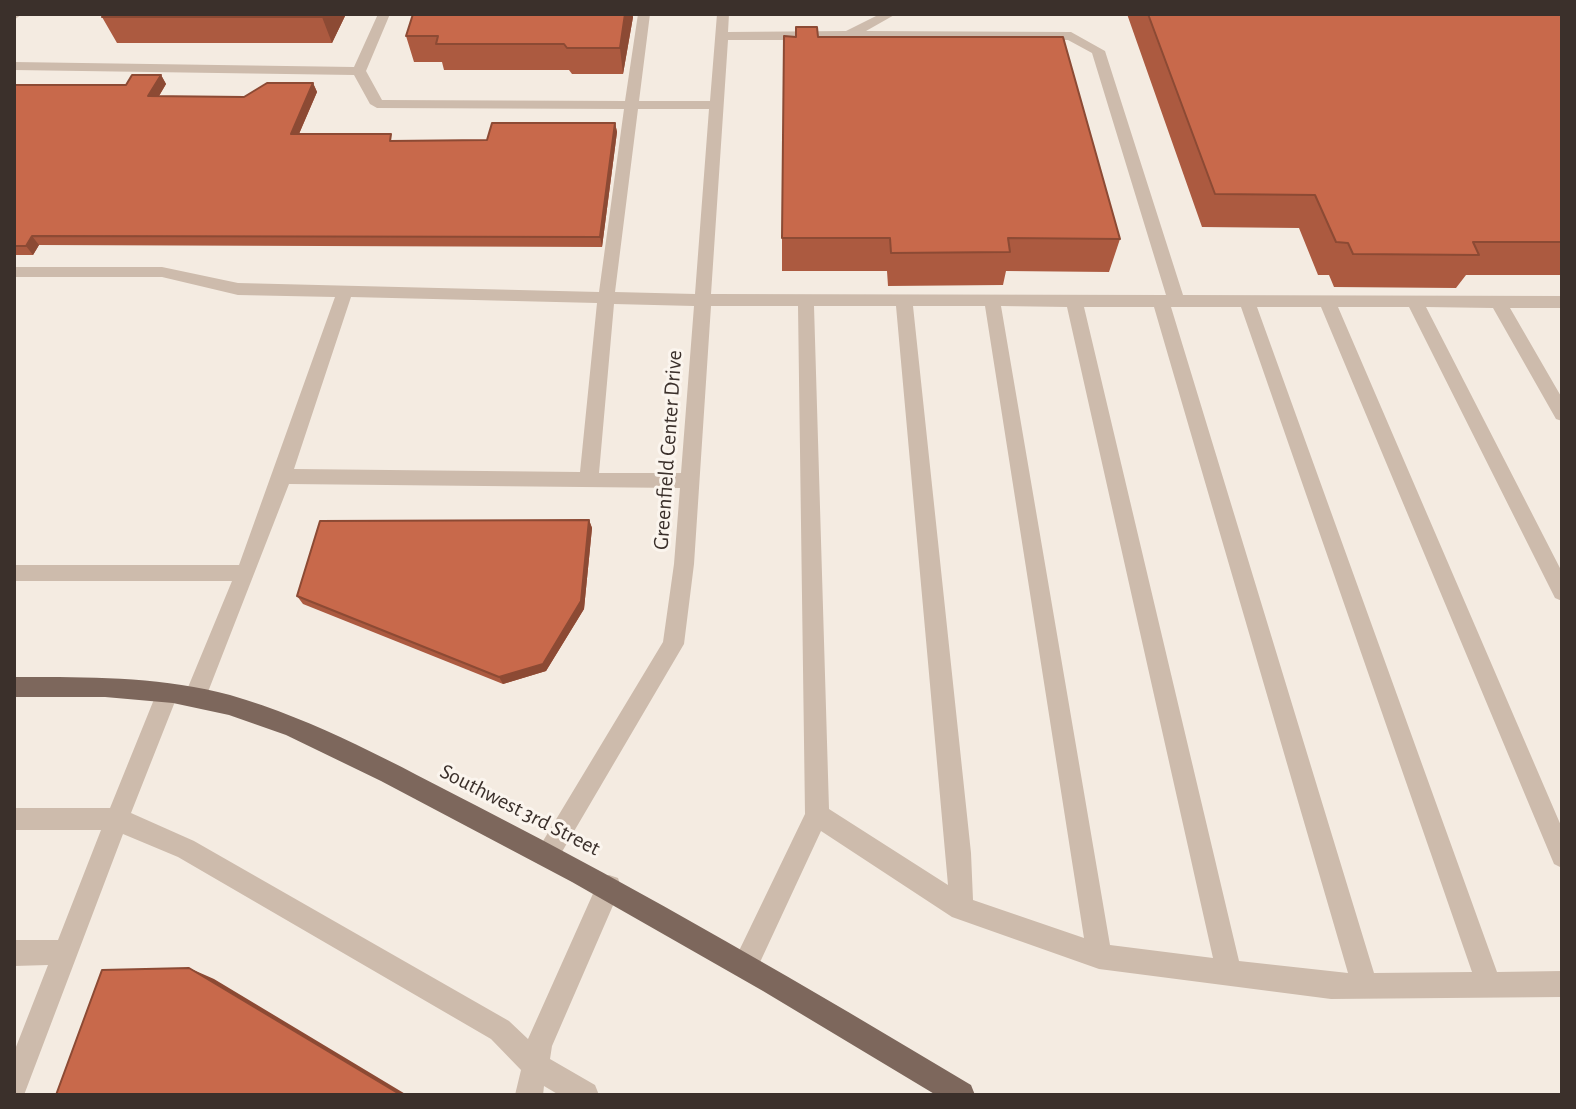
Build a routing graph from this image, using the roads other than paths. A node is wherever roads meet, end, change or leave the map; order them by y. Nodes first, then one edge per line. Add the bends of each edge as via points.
1 (384, 14) edge
2 (644, 14) edge
3 (723, 14) edge
4 (890, 14) edge
5 (848, 35) junction
6 (721, 36) junction
7 (14, 66) edge
8 (359, 71) junction
9 (632, 105) junction
10 (717, 105) junction
11 (14, 272) edge
12 (345, 291) junction
13 (606, 298) junction
14 (703, 300) junction
15 (806, 301) junction
16 (904, 301) junction
17 (992, 301) junction
18 (1074, 301) junction
19 (1168, 301) junction
20 (1247, 301) junction
21 (1327, 302) junction
22 (1415, 302) junction
23 (1498, 302) junction
24 (1562, 302) edge
25 (1562, 414) edge
26 (282, 476) junction
27 (589, 480) junction
28 (690, 481) junction
29 (14, 573) edge
30 (246, 573) junction
31 (1562, 592) edge
32 (14, 687) edge
33 (167, 694) junction
34 (195, 697) junction
35 (817, 815) junction
36 (14, 819) edge
37 (117, 819) junction
38 (548, 854) junction
39 (1562, 856) edge
40 (609, 887) junction
41 (961, 908) junction
42 (66, 952) junction
43 (14, 953) edge
44 (1099, 956) junction
45 (746, 964) junction
46 (1229, 974) junction
47 (1562, 984) edge
48 (1489, 985) junction
49 (1365, 986) junction
50 (535, 1065) junction
51 (14, 1086) edge
52 (529, 1095) edge
53 (585, 1095) edge
54 (961, 1095) edge

1 - 8 street
2 - 9 street
3 - 6 street, Greenfield Center Drive
4 - 5 street
5 - 6 street
5 - 19 street via 1071,36 1098,51
6 - 10 street, Greenfield Center Drive
7 - 8 street
8 - 9 street via 377,104
9 - 10 street
9 - 13 street
10 - 14 street, Greenfield Center Drive
11 - 12 street via 162,272 238,289
12 - 13 street
12 - 26 street
13 - 14 street
13 - 27 street
14 - 15 street
14 - 28 street, Greenfield Center Drive
15 - 16 street
15 - 35 street
16 - 17 street
16 - 41 street
17 - 18 street
17 - 44 street
18 - 19 street
18 - 46 street
19 - 20 street
19 - 49 street
20 - 21 street
20 - 48 street
21 - 22 street
21 - 39 street
22 - 23 street
22 - 31 street
23 - 24 street
23 - 25 street
26 - 27 street
26 - 30 street
27 - 28 street
28 - 38 street, Greenfield Center Drive via 673,644
29 - 30 street
30 - 34 street
32 - 33 main road, Southwest 3rd Street
33 - 34 main road, Southwest 3rd Street
33 - 37 street
34 - 38 main road, Southwest 3rd Street via 286,725
35 - 41 street
35 - 45 street
36 - 37 street
37 - 42 street
37 - 50 street via 186,849 487,1022
38 - 40 main road, Southwest 3rd Street
40 - 45 main road, Southwest 3rd Street
40 - 50 street
41 - 44 street
42 - 43 street
42 - 51 street
44 - 46 street
45 - 54 main road, Southwest 3rd Street
46 - 49 street
47 - 48 street
48 - 49 street
50 - 52 street
50 - 53 street

